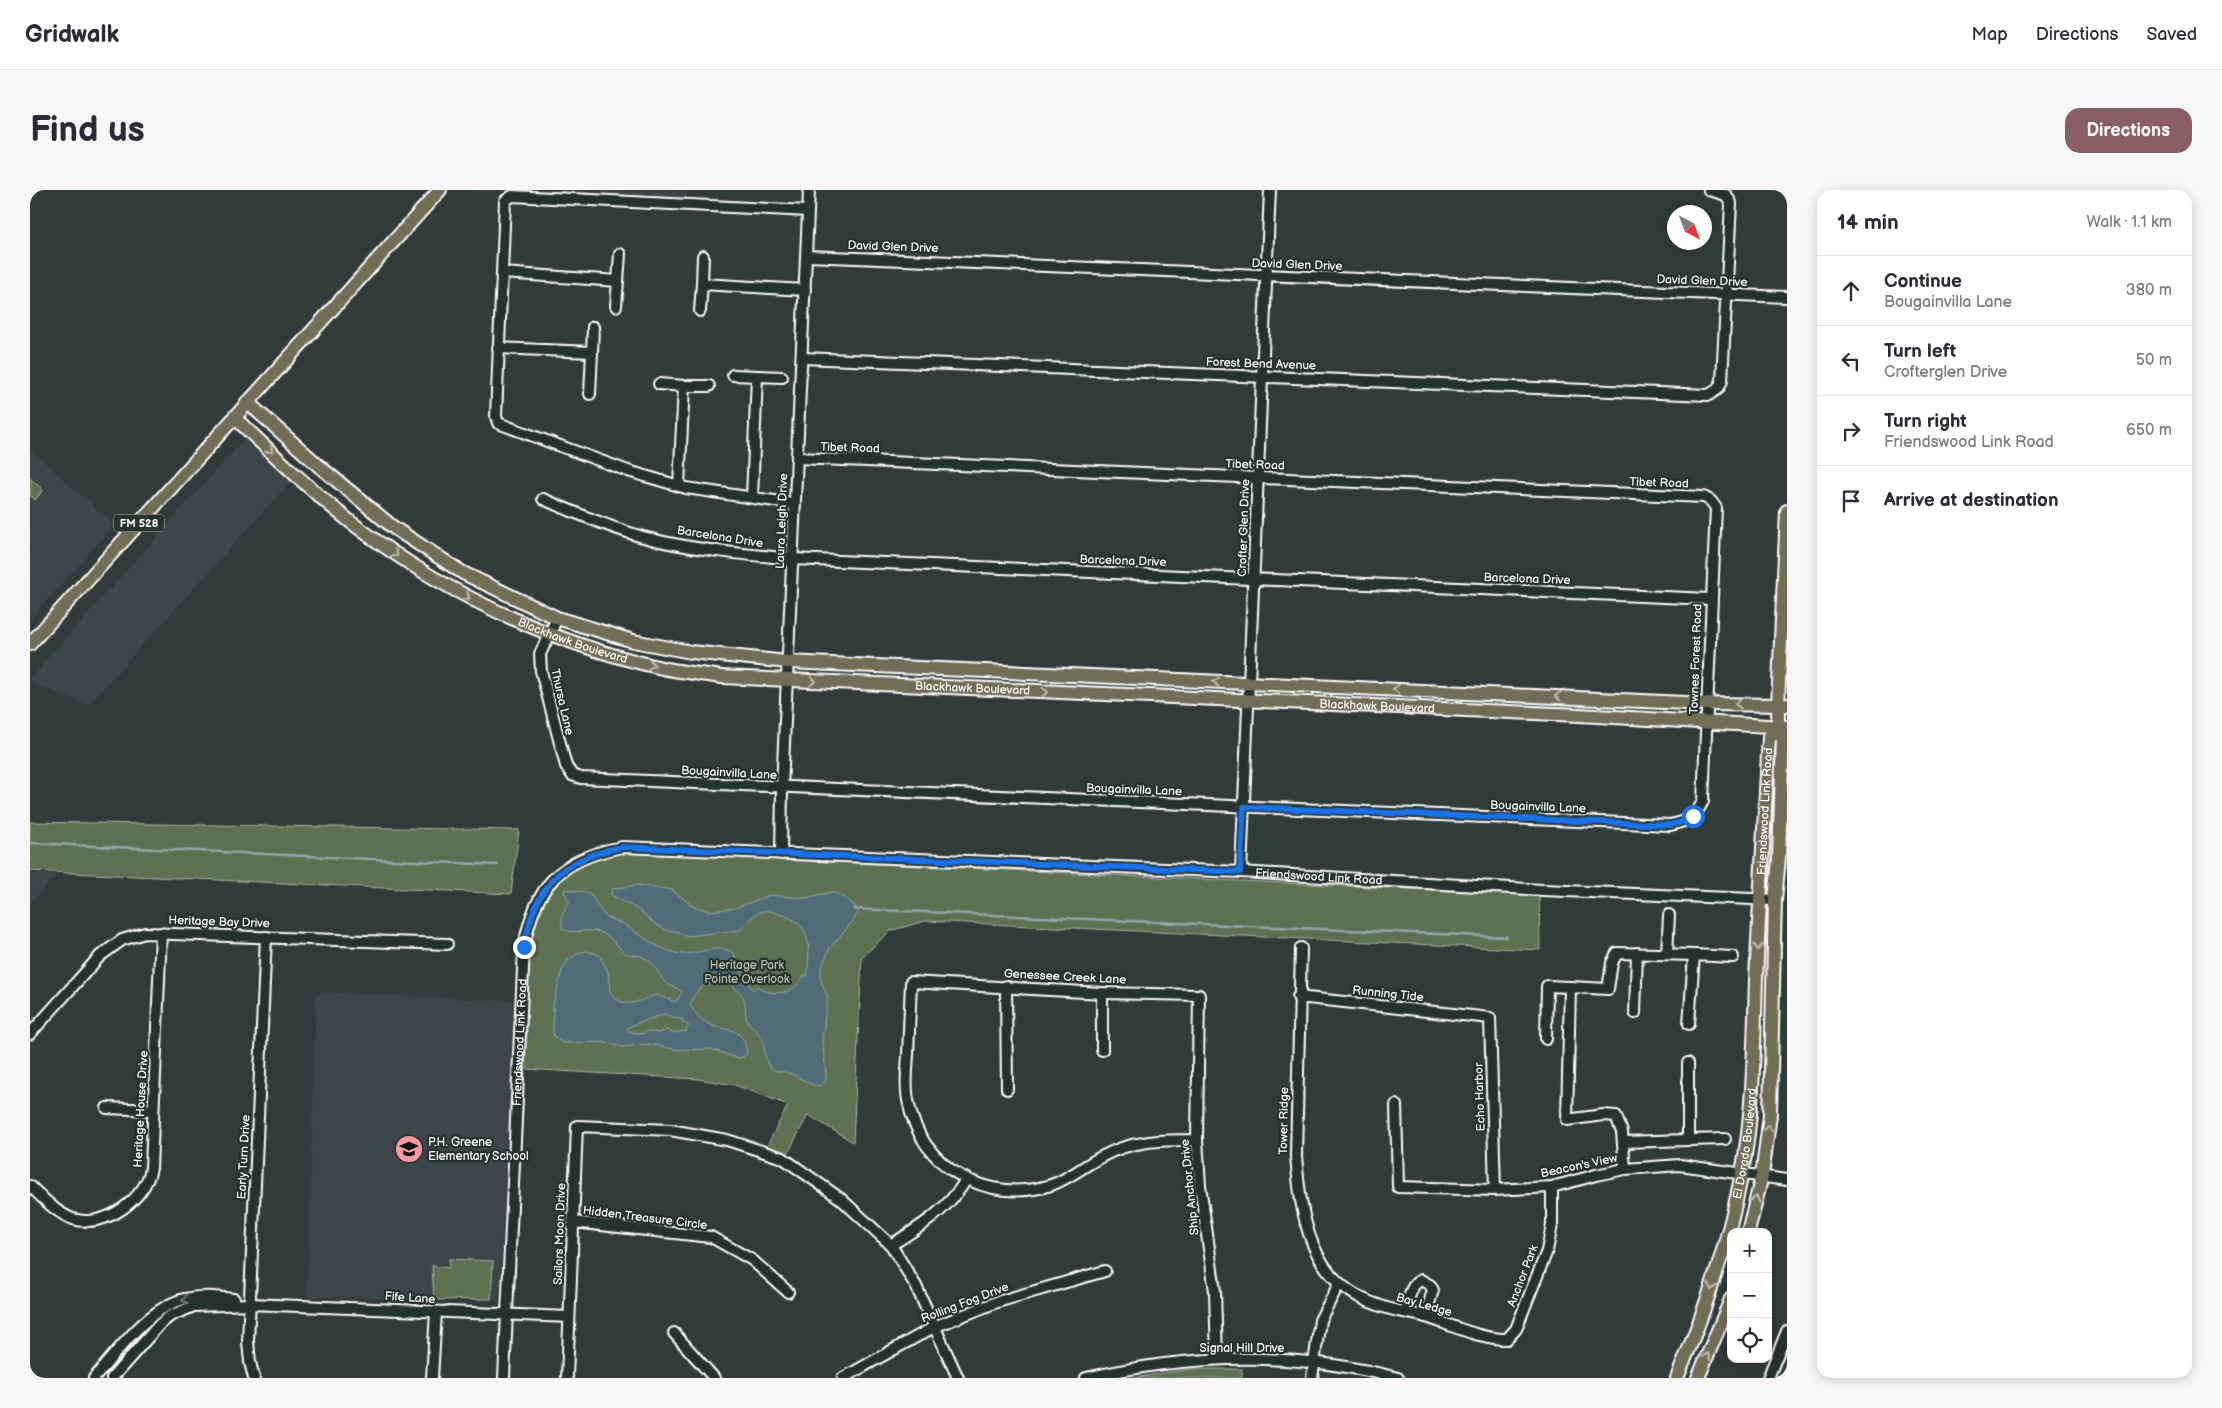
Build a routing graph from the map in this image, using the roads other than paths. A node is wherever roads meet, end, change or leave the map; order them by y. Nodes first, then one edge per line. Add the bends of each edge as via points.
1 (440, 190) edge
2 (809, 190) edge
3 (1270, 190) edge
4 (1709, 190) edge
5 (808, 212) junction
6 (620, 254) dead end
7 (704, 256) dead end
8 (807, 256) junction
9 (502, 273) junction
10 (1266, 276) junction
11 (618, 281) junction
12 (702, 284) junction
13 (805, 290) junction
14 (1727, 294) junction
15 (1787, 297) edge
16 (616, 306) dead end
17 (700, 311) dead end
18 (593, 327) dead end
19 (498, 348) junction
20 (592, 352) junction
21 (802, 358) junction
22 (733, 375) dead end
23 (757, 376) junction
24 (1263, 376) junction
25 (782, 377) dead end
26 (659, 384) dead end
27 (684, 386) junction
28 (709, 386) dead end
29 (590, 394) dead end
30 (247, 402) junction
31 (234, 417) junction
32 (797, 458) junction
33 (319, 466) junction
34 (1259, 478) junction
35 (304, 482) junction
36 (679, 486) junction
37 (752, 497) junction
38 (543, 499) dead end
39 (1711, 501) joint
40 (795, 504) junction
41 (1787, 511) edge
42 (435, 556) junction
43 (793, 560) junction
44 (425, 572) junction
45 (1255, 580) junction
46 (1710, 599) junction
47 (1785, 604) edge
48 (557, 618) junction
49 (548, 634) junction
50 (30, 644) edge
51 (788, 662) junction
52 (1000, 671) junction
53 (1107, 676) junction
54 (788, 680) junction
55 (1248, 684) junction
56 (1368, 687) junction
57 (999, 690) junction
58 (1476, 692) junction
59 (1106, 695) junction
60 (1581, 698) junction
61 (1247, 702) junction
62 (1707, 704) junction
63 (1782, 705) edge
64 (1368, 707) junction
65 (1474, 711) junction
66 (1579, 715) junction
67 (1707, 722) junction
68 (1781, 729) edge
69 (572, 775) joint
70 (782, 788) junction
71 (1244, 807) junction
72 (1693, 816) joint
73 (1783, 835) edge
74 (781, 854) junction
75 (1240, 872) junction
76 (1760, 898) junction
77 (1775, 900) junction
78 (1669, 915) dead end
79 (161, 932) junction
80 (266, 936) junction
81 (447, 944) dead end
82 (1301, 948) dead end
83 (1637, 953) junction
84 (1667, 954) junction
85 (1694, 955) junction
86 (1733, 958) dead end
87 (1006, 986) junction
88 (1570, 987) junction
89 (1102, 993) junction
90 (1298, 997) junction
91 (1198, 1013) joint
92 (1635, 1013) dead end
93 (1475, 1017) joint
94 (1689, 1024) dead end
95 (30, 1034) edge
96 (1546, 1038) dead end
97 (1102, 1050) dead end
98 (1688, 1063) dead end
99 (1007, 1089) dead end
100 (1396, 1105) dead end
101 (107, 1108) dead end
102 (154, 1110) junction
103 (1725, 1139) dead end
104 (1197, 1140) junction
105 (1688, 1140) junction
106 (1623, 1142) junction
107 (1625, 1169) junction
108 (1742, 1172) junction
109 (1762, 1176) junction
110 (966, 1180) junction
111 (1787, 1180) edge
112 (30, 1186) edge
113 (1552, 1187) junction
114 (1495, 1190) junction
115 (573, 1222) junction
116 (1749, 1228) edge
117 (892, 1245) junction
118 (1104, 1271) dead end
119 (1339, 1284) junction
120 (788, 1292) dead end
121 (250, 1304) junction
122 (1727, 1309) edge
123 (436, 1312) junction
124 (1406, 1312) junction
125 (507, 1315) junction
126 (569, 1317) junction
127 (1425, 1317) junction
128 (934, 1327) junction
129 (1698, 1328) junction
130 (1787, 1331) edge
131 (674, 1333) dead end
132 (1716, 1336) junction
133 (1507, 1339) joint
134 (123, 1345) junction
135 (1784, 1349) edge
136 (133, 1354) junction
137 (1217, 1358) junction
138 (1314, 1362) junction
139 (94, 1378) edge
140 (112, 1378) edge
141 (254, 1378) edge
142 (432, 1378) edge
143 (504, 1378) edge
144 (567, 1378) edge
145 (714, 1378) edge
146 (843, 1378) edge
147 (958, 1378) edge
148 (1086, 1378) edge
149 (1312, 1378) edge
150 (1398, 1378) edge
151 (1677, 1378) edge
152 (1698, 1378) edge
153 (1768, 1378) edge

1 - 30 main road, FM 528
2 - 5 street, Laura Leigh Drive
3 - 10 street, Crofter Glen Drive
4 - 14 street via 1726,194 1731,203
5 - 8 street, Laura Leigh Drive
5 - 9 street via 512,196 505,202
6 - 11 street
7 - 12 street
8 - 10 street, David Glen Drive
8 - 13 street, Laura Leigh Drive
9 - 11 street
9 - 19 street
10 - 14 street, David Glen Drive
10 - 24 street, Crofter Glen Drive
11 - 16 street
12 - 13 street
12 - 17 street
13 - 21 street, Laura Leigh Drive
14 - 15 street, David Glen Drive
14 - 24 street, Forest Bend Avenue via 1722,381 1718,389 1709,395
18 - 20 street
19 - 20 street
19 - 36 street via 498,423 628,471
20 - 29 street
21 - 24 street, Forest Bend Avenue
21 - 32 street, Laura Leigh Drive
22 - 23 street
23 - 25 street
23 - 37 street
24 - 34 street, Crofter Glen Drive
26 - 27 street
27 - 28 street
27 - 36 street
30 - 31 main road, FM 528
30 - 33 main road, Blackhawk Boulevard
31 -> 35 main road, Blackhawk Boulevard
31 - 50 main road, FM 528
32 - 34 street, Tibet Road
32 - 40 street, Laura Leigh Drive
33 - 35 main road
33 - 42 main road, Blackhawk Boulevard via 375,514
34 - 39 street, Tibet Road via 1704,497
34 - 45 street, Crofter Glen Drive
35 -> 44 main road, Blackhawk Boulevard via 391,552
36 - 37 street
37 - 40 street
38 - 43 street, Barcelona Drive via 643,537 714,552
39 - 46 street, Townes Forest Road via 1716,508
40 - 43 street, Laura Leigh Drive
41 - 47 main road, Friendswood Link Road
42 - 44 main road
42 - 48 main road, Blackhawk Boulevard
43 - 45 street, Barcelona Drive
43 - 51 street, Laura Leigh Drive
44 -> 49 main road, Blackhawk Boulevard via 472,600
45 - 46 street, Barcelona Drive
45 - 55 street, Crofter Glen Drive
46 - 62 street, Townes Forest Road
47 - 63 main road, Friendswood Link Road
48 - 49 street, Thursa Lane
48 - 51 main road, Blackhawk Boulevard via 633,641 692,652
49 -> 54 main road, Blackhawk Boulevard via 664,668 722,677
49 - 69 street, Thursa Lane via 540,654 541,672 563,759
51 - 52 main road, Blackhawk Boulevard
51 - 54 street, Laura Leigh Drive
52 - 53 main road, Blackhawk Boulevard
52 - 57 main road
55 -> 53 main road, Blackhawk Boulevard
53 - 59 main road
54 -> 57 main road, Blackhawk Boulevard
54 - 70 street, Laura Leigh Drive
55 - 56 main road, Blackhawk Boulevard
55 - 61 street, Crofter Glen Drive
58 -> 56 main road, Blackhawk Boulevard
56 - 64 main road
57 -> 59 main road, Blackhawk Boulevard
60 -> 58 main road, Blackhawk Boulevard
58 - 65 main road
59 - 61 main road, Blackhawk Boulevard
60 - 62 main road, Blackhawk Boulevard
60 - 66 main road
61 - 64 main road, Blackhawk Boulevard
61 - 71 street, Crofter Glen Drive
63 -> 62 main road, Blackhawk Boulevard
62 - 67 street, Townes Forest Road
63 - 68 main road, Friendswood Link Road
64 - 65 main road, Blackhawk Boulevard
65 - 66 main road, Blackhawk Boulevard
66 - 67 main road, Blackhawk Boulevard
67 - 68 main road, Blackhawk Boulevard
67 - 72 street, Townes Forest Road via 1703,802
68 - 73 main road, Friendswood Link Road
68 - 76 main road, Friendswood Link Road via 1769,737
69 - 70 street, Bougainvilla Lane
70 - 71 street, Bougainvilla Lane
70 - 74 street, Laura Leigh Drive
71 - 72 street, Bougainvilla Lane via 1670,825
71 - 75 street, Crofter Glen Drive
73 - 77 main road, Friendswood Link Road
74 - 75 street, Friendswood Link Road
74 - 125 street, Friendswood Link Road via 622,847 586,856 568,866 541,894 524,947
75 - 76 street, Friendswood Link Road via 1543,890
76 - 77 street, Friendswood Link Road
76 -> 108 main road, El Dorado Boulevard via 1753,1053
109 -> 77 main road, El Dorado Boulevard via 1770,1115
78 - 84 street
79 - 80 street, Heritage Bay Drive
79 - 95 street, Heritage Bay Drive via 134,936 100,956
79 - 102 street, Heritage House Drive
80 - 81 street, Heritage Bay Drive
80 - 121 street, Early Turn Drive
82 - 90 street, Tower Ridge
83 - 84 street
83 - 88 street via 1617,953 1612,962 1608,989
83 - 92 street
84 - 85 street
85 - 86 street
85 - 94 street
87 - 89 street, Genessee Creek Lane
87 - 99 street
87 - 110 street, Genessee Creek Lane via 911,982 906,1081 912,1120 932,1153
88 - 96 street via 1547,986
88 - 106 street via 1567,1120 1603,1114 1616,1116
89 - 91 street, Genessee Creek Lane via 1199,995
89 - 97 street
90 - 93 street, Running Tide
90 - 119 street, Tower Ridge via 1298,1179 1312,1248 1323,1267
91 - 104 street, Ship Anchor Drive
93 - 114 street, Echo Harbor via 1490,1018
98 - 105 street
100 - 114 street, Beacon's View via 1398,1187
101 - 102 street
102 - 112 street, Heritage House Drive via 147,1185 107,1218 80,1220 59,1212
103 - 105 street
104 - 110 street via 1141,1142 1102,1156 1053,1184 1028,1190 990,1188
104 - 137 street, Ship Anchor Drive via 1215,1290
105 - 106 street
106 - 107 street
107 - 108 street, Beacon's View via 1680,1165
107 - 113 street, Beacon's View
108 - 109 street, Beacon's View
108 -> 129 main road, El Dorado Boulevard via 1723,1250
109 - 111 street, Beacon's View
116 -> 109 main road, El Dorado Boulevard
110 - 117 street via 956,1197 940,1213
113 - 114 street, Beacon's View
113 - 133 street, Anchor Park via 1552,1226 1547,1251 1516,1329
115 - 117 street, Sailors Moon Drive via 577,1126 670,1130 717,1138 782,1157 841,1199
115 - 120 street, Hidden Treasure Circle via 710,1237 752,1260
115 - 126 street, Sailors Moon Drive
117 - 128 street via 916,1286
118 - 128 street, Rolling Fog Drive via 997,1302
119 - 124 street, Bay Ledge via 1360,1298
119 - 138 street via 1320,1320
121 - 123 street, Fife Lane
121 -> 134 street, Fife Lane via 207,1296 183,1299 150,1316
121 - 136 street, Fife Lane via 207,1305 183,1310 159,1325
121 - 141 street, Early Turn Drive via 248,1342
122 - 132 main road
123 - 125 street, Fife Lane
123 - 142 street
124 - 127 street, Bay Ledge
124 - 127 street via 1412,1289 1416,1282 1422,1280 1433,1290
125 - 126 street, Fife Lane
125 - 143 street, Friendswood Link Road
126 - 144 street, Sailors Moon Drive
127 - 133 street, Bay Ledge via 1493,1339
128 - 146 street, Rolling Fog Drive
128 - 147 street
129 - 132 main road
129 - 151 main road, El Dorado Boulevard
130 - 135 street
131 - 145 street
152 -> 132 main road
134 - 136 street
134 - 139 street, Fife Lane
135 - 153 street
136 - 140 street, Fife Lane
137 - 138 street, Signal Hill Drive
137 - 148 street, Signal Hill Drive via 1160,1364
138 - 149 street
138 - 150 street, Signal Hill Drive

